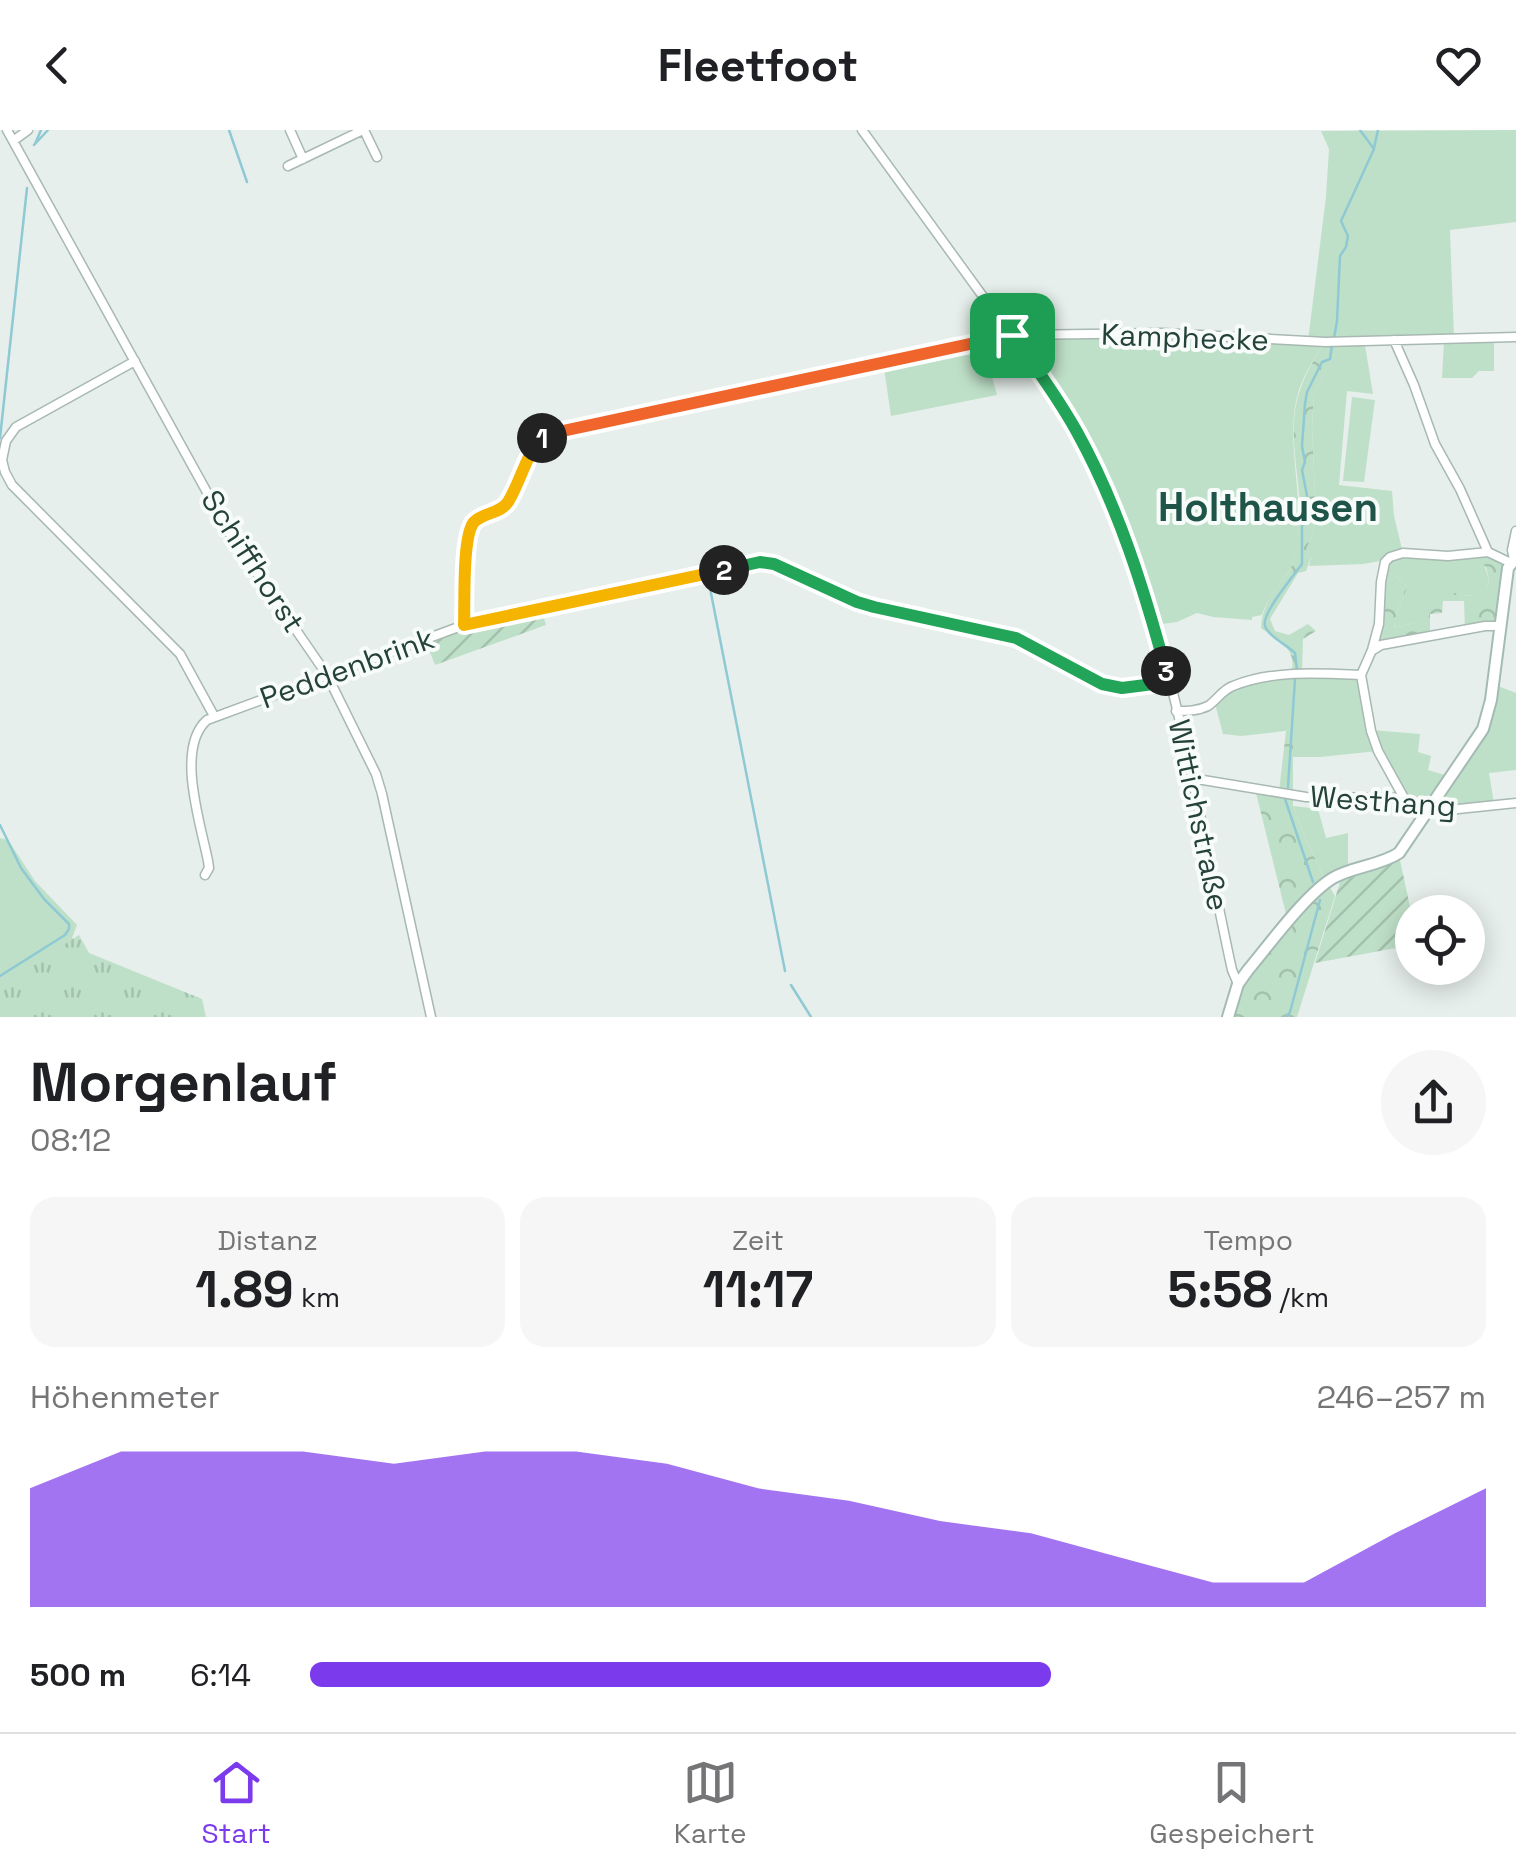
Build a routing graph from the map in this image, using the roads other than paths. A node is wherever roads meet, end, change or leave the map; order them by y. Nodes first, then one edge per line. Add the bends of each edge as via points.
1 (7, 130) edge
2 (290, 130) edge
3 (364, 130) edge
4 (862, 130) edge
5 (20, 135) edge
6 (377, 157) dead end
7 (304, 159) junction
8 (288, 166) dead end
9 (1012, 335) junction
10 (1516, 337) edge
11 (1394, 340) junction
12 (135, 361) junction
13 (1516, 531) edge
14 (1488, 552) junction
15 (1513, 560) edge
16 (464, 625) junction
17 (1500, 626) junction
18 (1372, 650) junction
19 (328, 675) junction
20 (1361, 675) junction
21 (1169, 682) junction
22 (1176, 710) junction
23 (214, 716) junction
24 (1192, 778) junction
25 (1404, 798) junction
26 (1516, 802) edge
27 (1431, 809) junction
28 (205, 874) dead end
29 (1238, 984) junction
30 (431, 1017) edge
31 (1228, 1017) edge

1 - 5 street, Schiffhorst
2 - 7 street
3 - 6 street
3 - 7 street
4 - 9 street, Wittichstraße
5 - 12 street, Schiffhorst via 18,150
7 - 8 street
9 - 11 street, Kamphecke
9 - 16 street, Kamphecke via 545,435 506,504 469,532
9 - 21 street, Wittichstraße via 1067,416 1108,494
10 - 11 street, Kamphecke
11 - 14 street
12 - 19 street, Schiffhorst via 230,534
12 - 23 street via 16,426 4,447 3,467 12,485 180,654
13 - 15 street
14 - 15 street
14 - 18 street via 1390,557 1382,571
15 - 17 street
16 - 19 street, Peddenbrink
16 - 21 street, Peddenbrink via 768,562 874,607 1016,638 1102,684
17 - 18 street
17 - 27 street via 1483,730
18 - 20 street
19 - 23 street, Peddenbrink
19 - 30 street, Schiffhorst via 376,774
20 - 22 street via 1272,677 1230,687 1207,706
20 - 25 street via 1378,751
21 - 22 street, Wittichstraße
22 - 24 street, Wittichstraße
23 - 28 street via 202,724 191,771
24 - 25 street, Westhang via 1306,797
24 - 29 street, Wittichstraße
25 - 27 street, Westhang
26 - 27 street, Westhang
27 - 29 street via 1395,856 1341,874 1318,890
29 - 31 street

